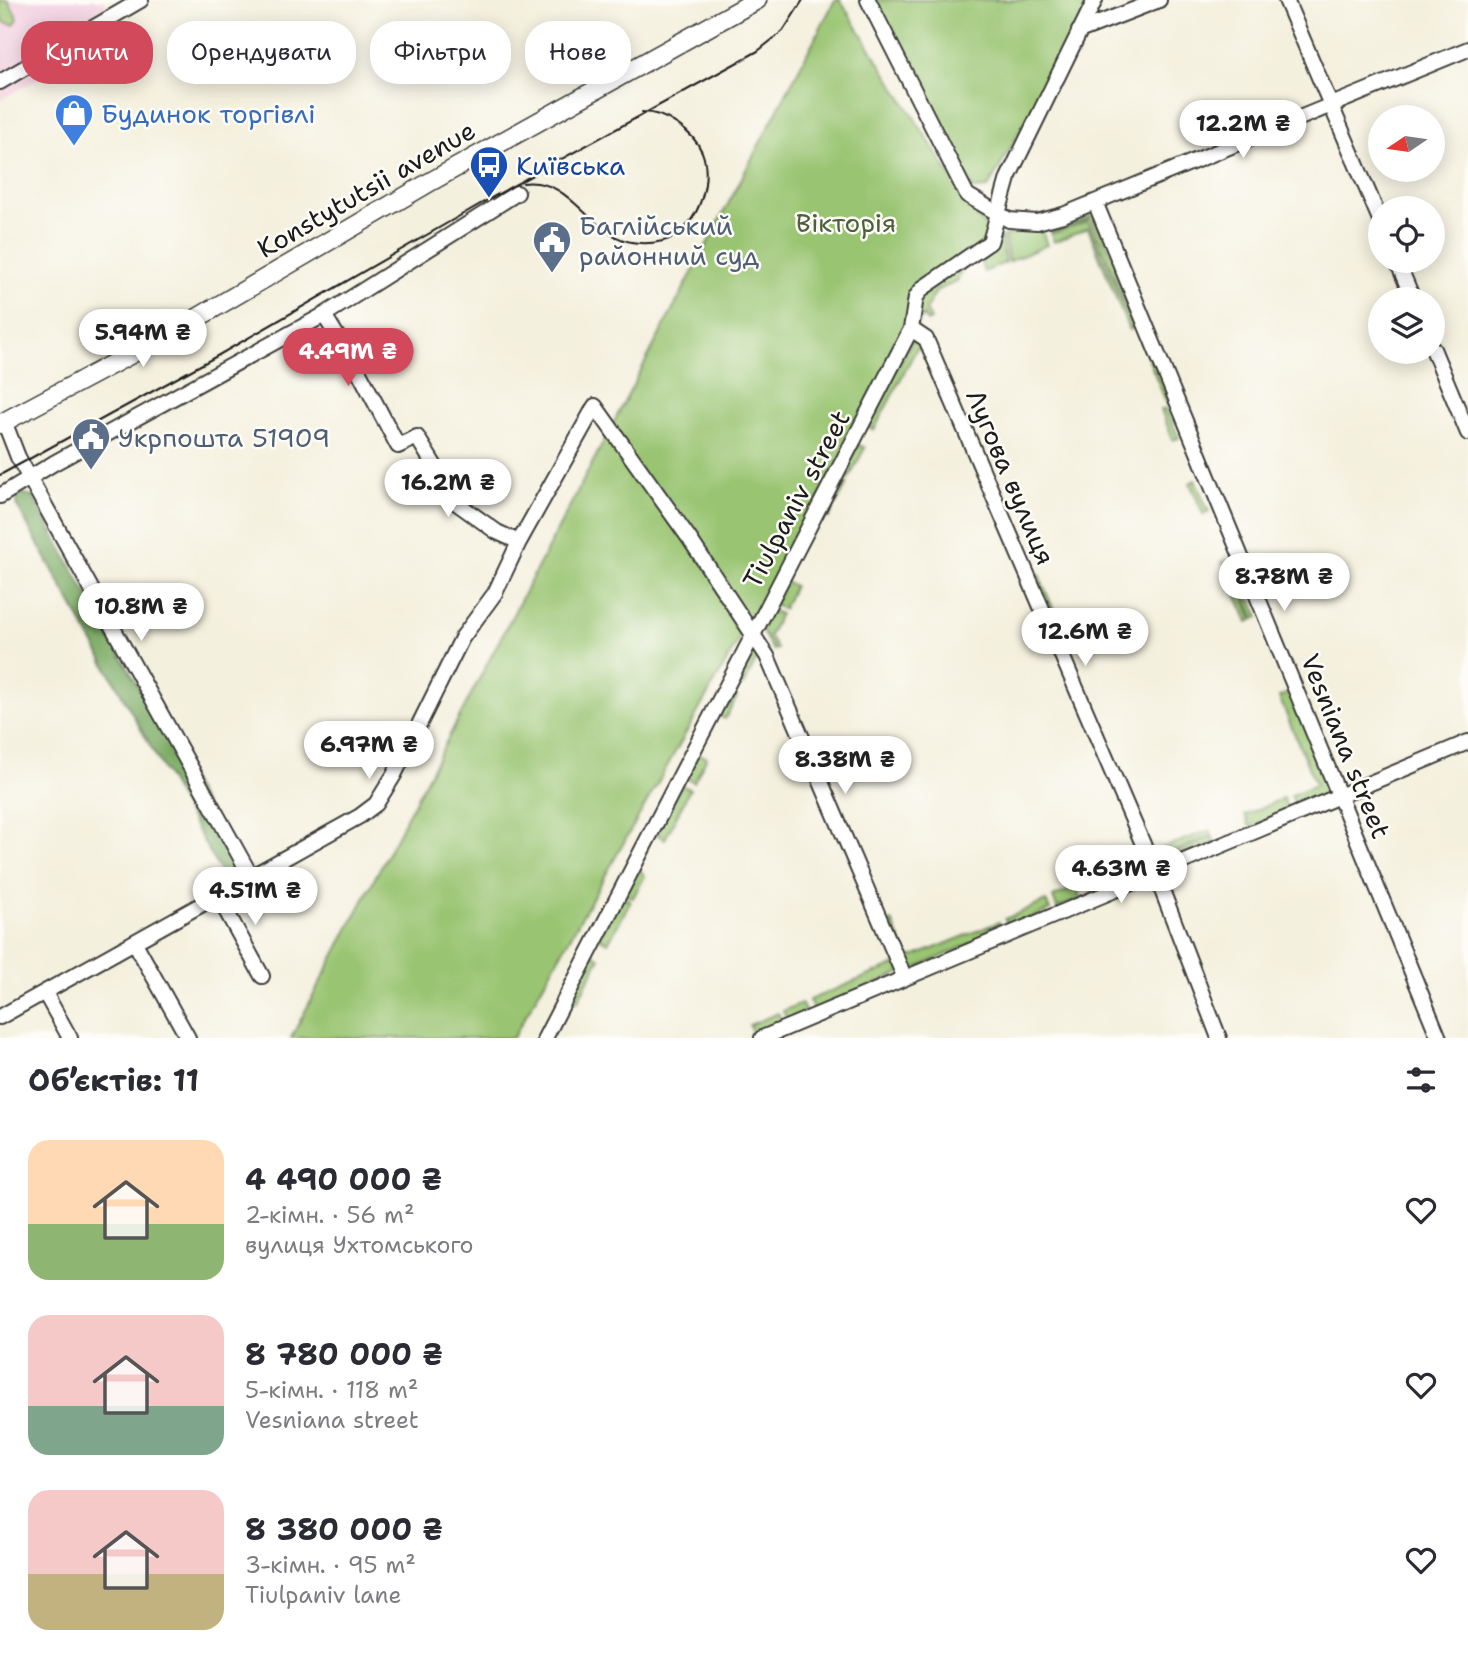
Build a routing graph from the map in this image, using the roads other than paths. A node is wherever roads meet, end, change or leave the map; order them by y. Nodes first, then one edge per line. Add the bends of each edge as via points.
1 (141, 0) edge
2 (757, 0) edge
3 (868, 0) edge
4 (1095, 0) edge
5 (1159, 0) edge
6 (1286, 0) edge
7 (1079, 31) junction
8 (1468, 49) edge
9 (0, 82) edge
10 (1332, 105) junction
11 (517, 193) dead end
12 (1370, 196) edge
13 (1095, 202) junction
14 (1004, 218) junction
15 (324, 315) junction
16 (911, 329) junction
17 (1439, 364) edge
18 (1, 420) edge
19 (1468, 433) edge
20 (30, 479) junction
21 (0, 496) edge
22 (519, 542) junction
23 (752, 635) junction
24 (1468, 743) edge
25 (1340, 795) junction
26 (1155, 872) junction
27 (252, 878) junction
28 (218, 896) junction
29 (135, 943) junction
30 (262, 976) dead end
31 (904, 976) junction
32 (45, 993) junction
33 (0, 1017) edge
34 (70, 1038) edge
35 (188, 1038) edge
36 (545, 1038) edge
37 (762, 1038) edge
38 (1219, 1038) edge
39 (1439, 1038) edge

1 - 9 street
2 - 18 street, Konstytutsii avenue via 419,188 180,328
3 - 14 street via 967,195
4 - 7 street, Tiulpaniv street
5 - 7 street
6 - 10 street
7 - 14 street, Tiulpaniv street via 1008,178
8 - 10 street
10 - 12 street
10 - 13 street
11 - 15 street
13 - 14 street via 1037,222
13 - 25 street, Vesniana street
14 - 16 street, Tiulpaniv street via 990,242 922,288
15 - 20 street
15 - 22 street via 398,446 416,437 458,504
16 - 23 street, Tiulpaniv street
16 - 26 street, Лугова вулиця via 926,339
17 - 19 street
18 - 20 street
20 - 21 street
20 - 27 street
22 - 23 street via 595,405
22 - 27 street via 495,593 462,638 376,804
23 - 31 street via 767,656
23 - 36 street, Tiulpaniv street
24 - 25 street
25 - 26 street
25 - 39 street, Vesniana street
26 - 31 street
26 - 38 street, Лугова вулиця
27 - 28 street
28 - 29 street
28 - 30 street
29 - 32 street
29 - 35 street
31 - 37 street
32 - 33 street
32 - 34 street

